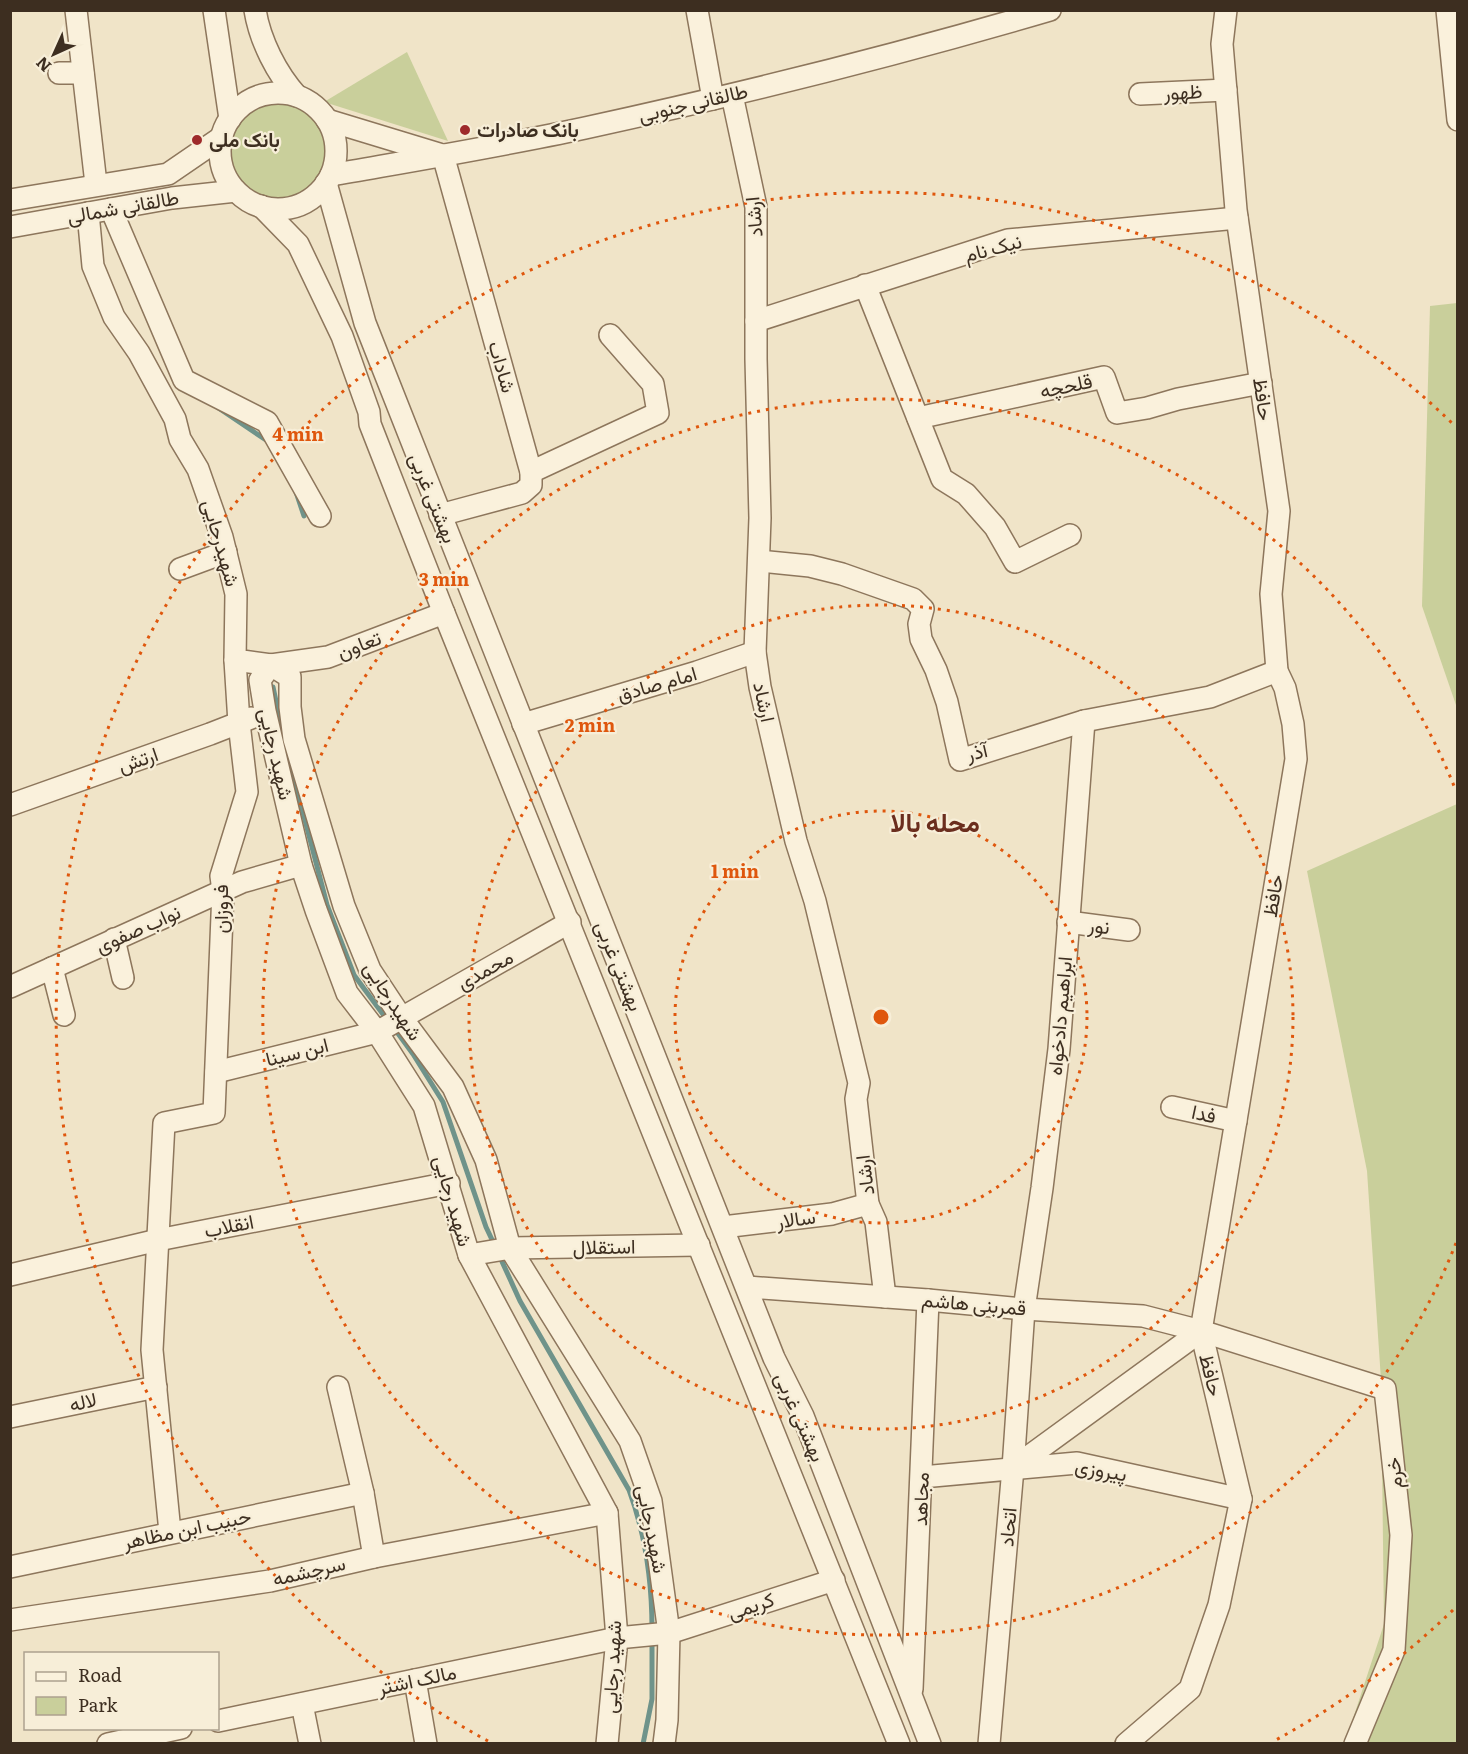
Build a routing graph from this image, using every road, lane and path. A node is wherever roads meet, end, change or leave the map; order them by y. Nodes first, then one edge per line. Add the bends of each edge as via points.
1 (76, 10) edge
2 (214, 10) edge
3 (255, 10) edge
4 (697, 10) edge
5 (1050, 10) edge
6 (1226, 10) edge
7 (1448, 10) edge
8 (59, 73) dead end
9 (83, 73) junction
10 (1226, 90) junction
11 (1140, 94) dead end
12 (297, 96) junction
13 (723, 97) junction
14 (327, 120) junction
15 (1458, 120) edge
16 (226, 128) junction
17 (443, 155) junction
18 (328, 179) junction
19 (96, 184) junction
20 (236, 191) junction
21 (10, 200) edge
22 (261, 206) junction
23 (111, 209) junction
24 (88, 213) junction
25 (1237, 218) junction
26 (10, 227) edge
27 (865, 285) junction
28 (756, 321) junction
29 (610, 335) dead end
30 (1261, 382) junction
31 (918, 418) junction
32 (531, 472) junction
33 (440, 515) junction
34 (320, 516) dead end
35 (1070, 535) dead end
36 (226, 552) junction
37 (759, 561) junction
38 (180, 568) dead end
39 (444, 613) junction
40 (755, 652) junction
41 (236, 660) junction
42 (271, 665) junction
43 (1276, 671) junction
44 (265, 711) junction
45 (1084, 721) junction
46 (239, 723) junction
47 (523, 724) junction
48 (10, 805) edge
49 (301, 865) junction
50 (223, 891) junction
51 (570, 922) junction
52 (1068, 922) junction
53 (1129, 930) dead end
54 (114, 939) junction
55 (52, 968) junction
56 (123, 978) dead end
57 (10, 987) edge
58 (64, 1015) dead end
59 (401, 1017) junction
60 (377, 1032) junction
61 (656, 1058) junction
62 (628, 1069) junction
63 (216, 1072) junction
64 (1172, 1107) dead end
65 (1236, 1121) junction
66 (449, 1183) junction
67 (868, 1204) junction
68 (723, 1227) junction
69 (158, 1240) junction
70 (699, 1245) junction
71 (510, 1248) junction
72 (469, 1255) junction
73 (10, 1275) edge
74 (747, 1287) junction
75 (885, 1297) junction
76 (928, 1300) junction
77 (1024, 1310) junction
78 (1201, 1330) junction
79 (156, 1387) junction
80 (338, 1387) dead end
81 (10, 1417) edge
82 (1013, 1468) junction
83 (922, 1477) junction
84 (363, 1493) junction
85 (1241, 1499) junction
86 (607, 1513) junction
87 (170, 1532) junction
88 (374, 1557) junction
89 (10, 1567) edge
90 (834, 1580) junction
91 (10, 1620) edge
92 (669, 1633) junction
93 (617, 1638) junction
94 (415, 1680) junction
95 (912, 1699) junction
96 (302, 1704) junction
97 (219, 1721) edge
98 (171, 1730) edge
99 (108, 1743) edge
100 (310, 1743) edge
101 (426, 1743) edge
102 (607, 1743) edge
103 (664, 1743) edge
104 (899, 1743) edge
105 (930, 1743) edge
106 (989, 1743) edge
107 (1126, 1743) edge
108 (1355, 1743) edge

1 - 9 street
2 - 16 street
3 - 12 street via 271,55
4 - 13 street, ارشاد
5 - 13 street, طالقانی جنوبی via 933,45
6 - 10 street, حافظ via 1222,44
7 - 15 street
8 - 9 street
9 - 19 street
10 - 11 street, ظهور
10 - 25 street, حافظ
12 - 14 street via 314,105
12 - 16 street via 259,96 243,105
13 - 17 street, طالقانی جنوبی
13 - 28 street, ارشاد via 756,207
14 - 17 street
14 - 18 street via 335,138 336,157
16 - 19 street, طالقانی شمالی via 168,174
16 - 20 street via 220,157 225,175
17 - 18 street, طالقانی جنوبی
17 - 32 street, شاداب
18 - 22 street via 309,200 294,207
18 - 33 street, بهشتی غربی via 365,323
19 - 21 street, طالقانی شمالی
20 - 22 street
20 - 23 street, طالقانی شمالی
22 - 39 street, بهشتی غربی via 298,244 342,336 370,424
23 - 24 street, طالقانی شمالی
23 - 34 street via 184,380 267,422
24 - 26 street, طالقانی شمالی
24 - 36 street, شهیدرجایی via 93,266 114,317 175,419 180,439 198,469
25 - 27 street, نیک نام via 1008,240
25 - 30 street, حافظ
27 - 28 street, نیک نام
27 - 31 street
28 - 37 street, ارشاد
29 - 32 street via 653,384 658,413
30 - 31 street, قلحچه via 1117,412 1104,377
30 - 43 street, حافظ via 1279,511 1270,594
31 - 35 street via 942,479 966,494 995,527 1015,562
32 - 33 street via 531,485 522,493
33 - 47 street, بهشتی غربی
36 - 38 street
36 - 41 street, شهیدرجایی via 236,594
37 - 40 street, ارشاد
37 - 45 street, آذر via 810,566 913,598 923,609 921,639 947,702 960,759
39 - 42 street, تعاون via 328,657
39 - 51 street, بهشتی غربی
40 - 47 street, امام صادق
40 - 67 street, ارشاد via 796,841 815,901 859,1083 856,1099
41 - 42 street
41 - 46 street, فروزان
42 - 44 street, شهید رجایی via 260,680
42 - 59 street, شهیدرجایی via 290,677 294,739 344,906 370,970
43 - 45 street, آذر via 1210,697
43 - 65 street, حافظ via 1285,688 1296,759
44 - 46 street, ارتش
44 - 49 street, شهید رجایی
45 - 52 street, ابراهیم دادخواه
46 - 48 street, ارتش
46 - 50 street, فروزان via 247,792 220,876
47 - 61 street, بهشتی غربی
49 - 50 street, نواب صفوی
49 - 60 street, شهید رجایی via 347,993
50 - 54 street, نواب صفوی
50 - 63 street, فروزان
51 - 59 street, محمدی
51 - 62 street, بهشتی غربی
52 - 53 street, نور
52 - 77 street, ابراهیم دادخواه via 1059,1048
54 - 55 street, نواب صفوی
54 - 56 street
55 - 57 street, نواب صفوی
55 - 58 street
59 - 60 street, محمدی
59 - 71 street, شهیدرجایی via 453,1088 486,1160
60 - 63 street, ابن سینا
60 - 66 street, شهید رجایی via 424,1106
61 - 62 street
61 - 68 street, بهشتی غربی
62 - 70 street, بهشتی غربی
63 - 69 street, فروزان via 214,1113 164,1123
64 - 65 street, فدا
65 - 78 street, حافظ
66 - 69 street, انقلاب
66 - 72 street, شهید رجایی
67 - 68 street, سالار via 832,1214
67 - 75 street, ارشاد via 876,1222
68 - 74 street, بهشتی غربی
69 - 73 street, انقلاب
69 - 79 street via 152,1350
70 - 71 street, استقلال
70 - 90 street, بهشتی غربی
71 - 72 street, استقلال
71 - 92 street, شهیدرجایی via 630,1441 651,1502
72 - 86 street, شهید رجایی
74 - 75 street, قمربنی هاشم
74 - 95 street, بهشتی غربی via 774,1358 802,1416
75 - 76 street, قمربنی هاشم
76 - 77 street, قمربنی هاشم
76 - 83 street, مجاهد
77 - 78 street, قمربنی هاشم via 1143,1316
77 - 82 street, اتحاد
78 - 82 street
78 - 85 street, حافظ
78 - 108 street, خرم via 1385,1389 1401,1535 1394,1650
79 - 81 street, لاله
79 - 87 street
80 - 84 street
82 - 83 street, پیروزی
82 - 85 street, پیروزی via 1077,1463
82 - 106 street, اتحاد
83 - 95 street, مجاهد
84 - 87 street, حبیب ابن مظاهر
84 - 88 street
85 - 107 street, حافظ via 1219,1605 1190,1689
86 - 88 street, سرچشمه
86 - 93 street, شهید رجایی
87 - 89 street, حبیب ابن مظاهر
88 - 91 street, سرچشمه via 270,1581
90 - 92 street, کریمی
90 - 104 street, بهشتی غربی
92 - 93 street, کریمی
92 - 103 street, شهیدرجایی
93 - 94 street, مالک اشتر
93 - 102 street, شهید رجایی
94 - 96 street, مالک اشتر
94 - 101 street
95 - 105 street, بهشتی غربی
96 - 97 street, مالک اشتر
96 - 100 street
98 - 99 street

